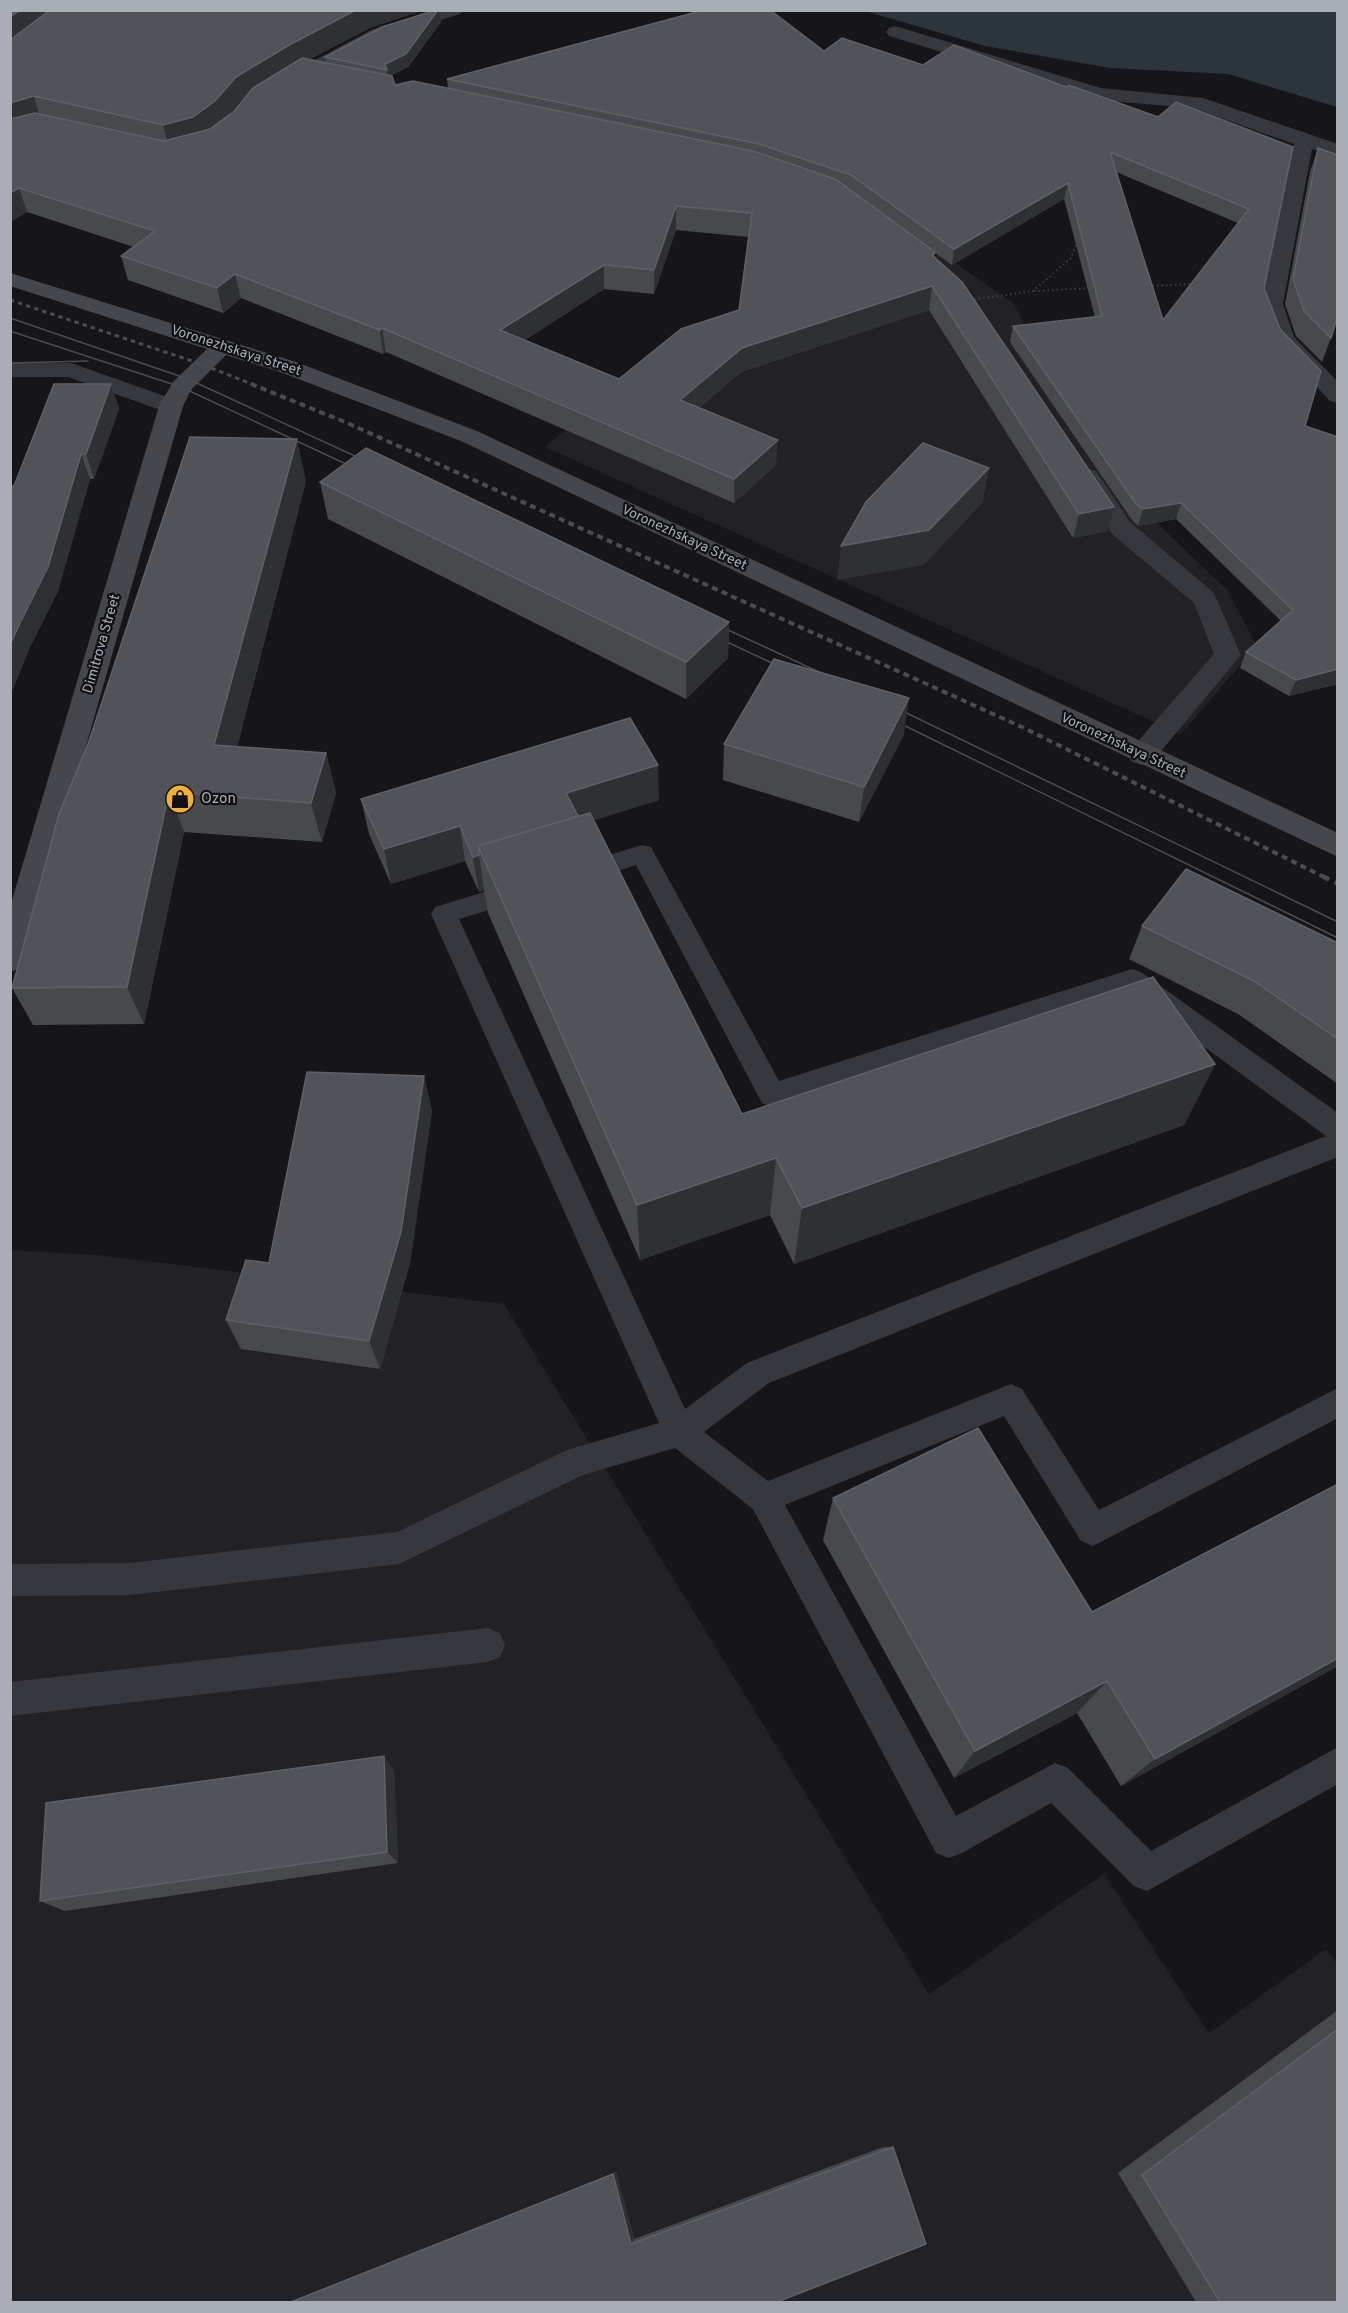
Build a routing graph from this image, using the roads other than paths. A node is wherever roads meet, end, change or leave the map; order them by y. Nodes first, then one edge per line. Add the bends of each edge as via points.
1 (454, 10) edge
2 (895, 32) dead end
3 (303, 73) junction
4 (338, 80) edge
5 (267, 95) edge
6 (1304, 141) junction
7 (1338, 150) edge
8 (10, 279) edge
9 (223, 345) junction
10 (10, 370) edge
11 (1338, 396) edge
12 (171, 406) junction
13 (1075, 459) edge
14 (1142, 755) junction
15 (1338, 846) edge
16 (10, 960) edge
17 (1338, 1129) edge
18 (1338, 1144) edge
19 (1338, 1402) edge
20 (679, 1432) junction
21 (764, 1498) junction
22 (10, 1580) edge
23 (488, 1645) dead end
24 (10, 1700) edge
25 (1338, 1764) edge

1 - 3 street via 377,34
2 - 6 street via 1098,94 1196,102
3 - 4 street
3 - 5 street
6 - 7 street
6 - 11 street via 1272,304 1284,339
8 - 9 street, Voronezhskaya Street
9 - 12 street, Dimitrova Street via 181,387
9 - 14 street, Voronezhskaya Street via 469,436
10 - 12 street via 71,370
12 - 16 street, Dimitrova Street
13 - 14 street via 1121,528 1205,599 1228,655
14 - 15 street, Voronezhskaya Street
17 - 20 lane via 1132,979 772,1095 642,854 444,914
18 - 20 lane via 758,1373
19 - 21 lane via 1093,1530 1011,1399
20 - 21 lane
20 - 22 lane via 578,1461 399,1548 130,1579
21 - 25 lane via 949,1840 1055,1781 1147,1873
23 - 24 lane

